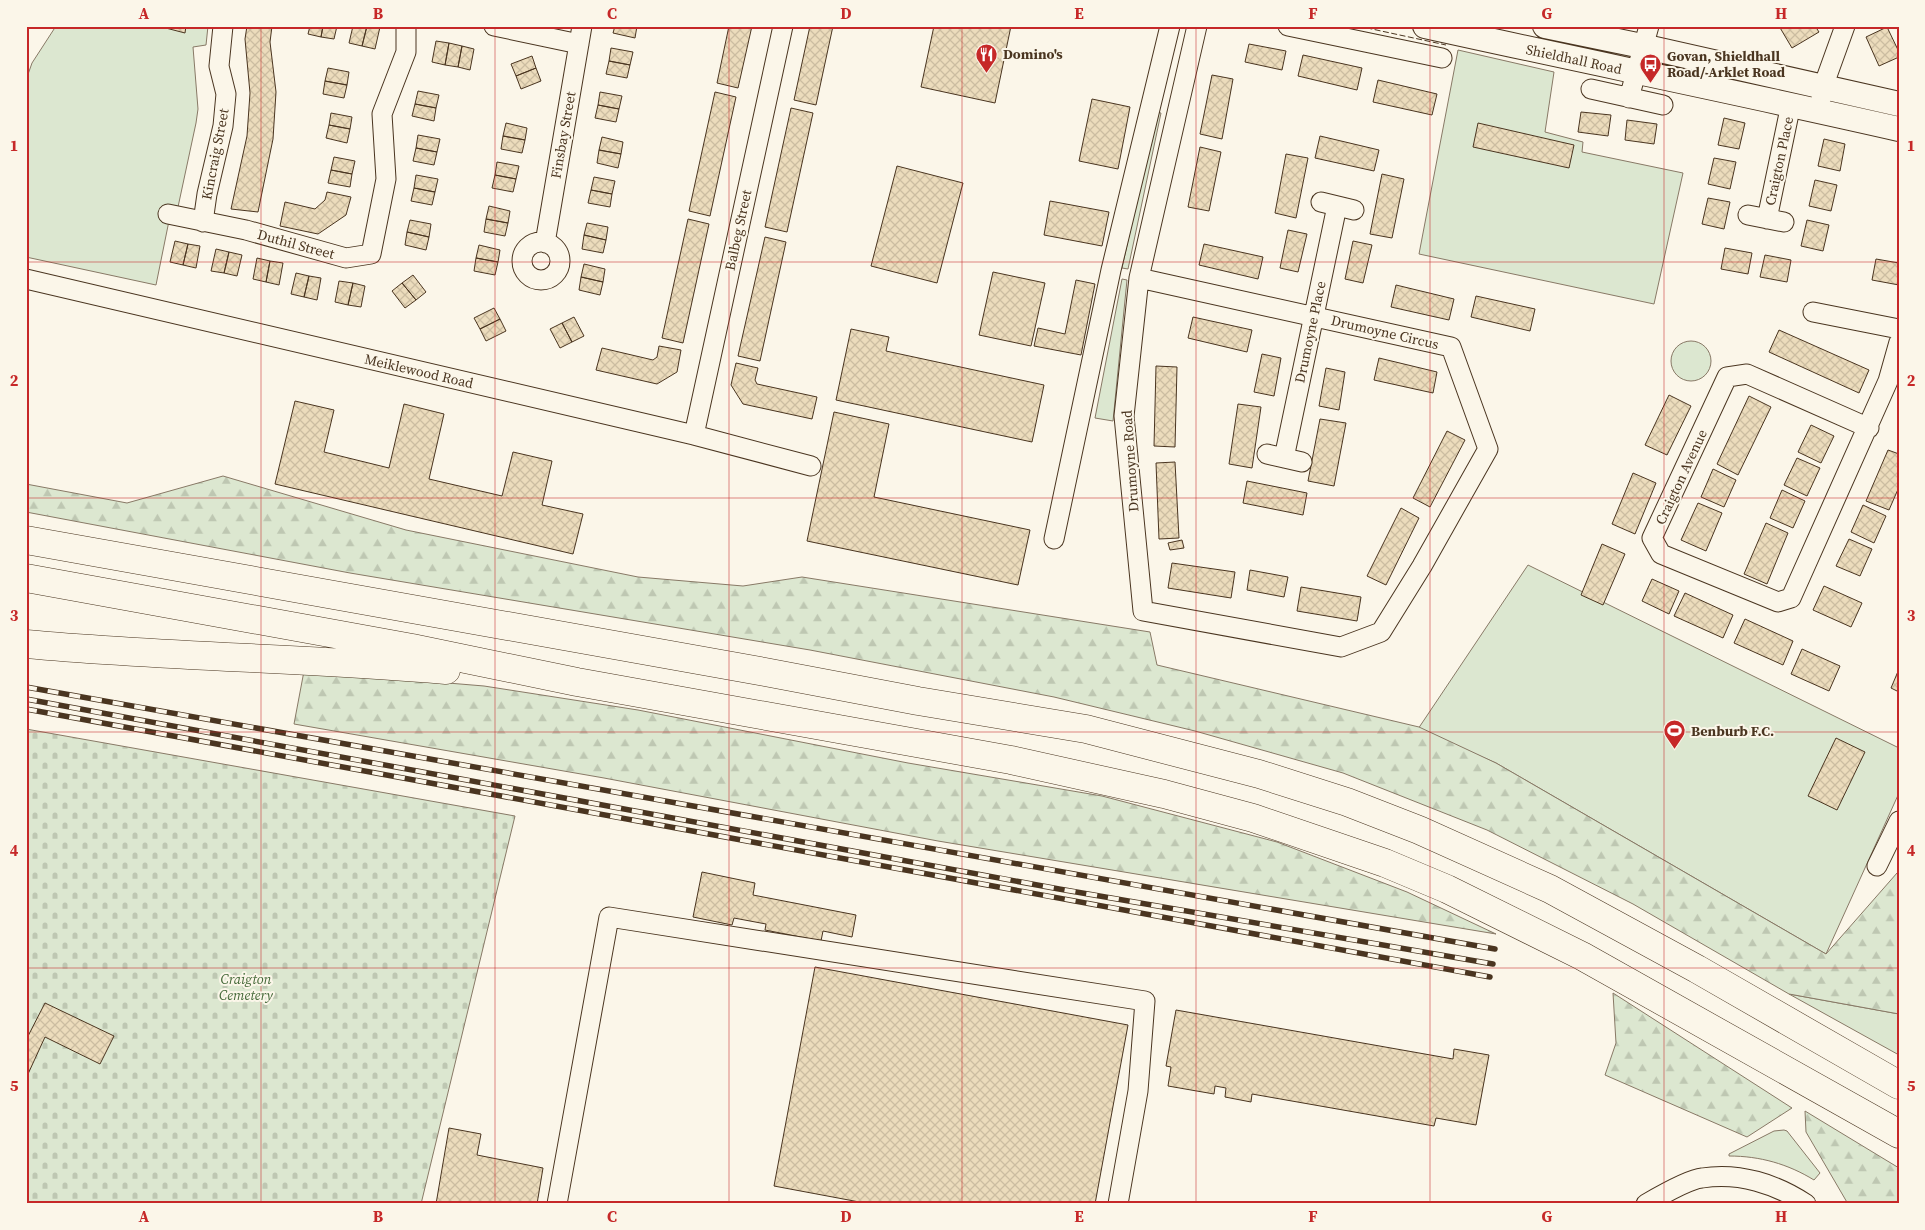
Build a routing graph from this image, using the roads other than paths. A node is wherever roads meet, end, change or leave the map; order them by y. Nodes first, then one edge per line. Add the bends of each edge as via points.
1 (223, 26) edge
2 (406, 26) edge
3 (494, 26) edge
4 (783, 26) edge
5 (1170, 26) edge
6 (1197, 26) edge
7 (1288, 26) edge
8 (1425, 26) edge
9 (1545, 26) edge
10 (1845, 26) edge
11 (580, 35) edge
12 (1646, 36) edge
13 (1442, 58) dead end
14 (1635, 72) junction
15 (1823, 87) junction
16 (1591, 89) dead end
17 (1629, 98) junction
18 (1791, 104) junction
19 (1899, 104) edge
20 (1663, 105) dead end
21 (1819, 110) junction
22 (1899, 129) edge
23 (1337, 206) dead end
24 (168, 214) dead end
25 (1748, 215) dead end
26 (203, 222) junction
27 (545, 243) dead end
28 (1139, 278) junction
29 (26, 279) edge
30 (1826, 309) dead end
31 (1313, 316) junction
32 (1899, 330) edge
33 (1899, 342) edge
34 (1869, 428) junction
35 (694, 435) junction
36 (1302, 462) dead end
37 (811, 466) dead end
38 (1054, 539) dead end
39 (26, 540) edge
40 (26, 578) edge
41 (26, 644) edge
42 (1341, 647) joint
43 (577, 682) junction
44 (1899, 821) edge
45 (1877, 866) dead end
46 (1723, 1034) junction
47 (1899, 1085) edge
48 (1899, 1134) edge
49 (1899, 1154) edge
50 (1655, 1202) edge
51 (557, 1204) edge
52 (1118, 1204) edge
53 (1806, 1204) edge

1 - 26 street, Kincraig Street via 219,66 226,94 225,110
2 - 26 street, Duthil Street via 406,52 382,114 386,179 371,254 346,258 246,230
3 - 11 street
4 - 35 street, Balbeg Street
5 - 38 street via 1111,270
6 - 28 street, Drumoyne Road
7 - 13 street
8 - 14 main road, Shieldhall Road
9 - 12 main road, Shieldhall Road
10 - 15 street
11 - 27 street, Finsbay Street
12 - 14 street
12 - 15 main road, Shieldhall Road
14 - 17 street
14 - 18 main road, Shieldhall Road
15 - 19 main road, Shieldhall Road
15 - 21 street
16 - 17 street
17 - 20 street
18 - 21 main road, Shieldhall Road
18 - 25 street, Craigton Place via 1775,221
21 - 22 main road, Shieldhall Road
23 - 31 street, Drumoyne Place
24 - 26 street, Duthil Street
28 - 31 street, Drumoyne Circus
28 - 42 street, Drumoyne Road via 1124,416 1143,611
29 - 35 street, Meiklewood Road
30 - 32 street
31 - 36 street, Drumoyne Place via 1275,456
31 - 42 street, Drumoyne Circus via 1451,347 1488,449 1381,632
33 - 34 street, Craigton Avenue
34 - 34 street, Craigton Avenue via 1791,598 1778,602 1661,554 1652,538 1727,377 1747,374
35 - 37 street, Meiklewood Road
39 - 47 highway via 1086,729 1259,774 1347,802 1419,830 1550,889 1698,969
40 - 43 highway via 412,648
41 - 43 highway via 403,667
43 - 46 highway via 1074,773 1253,818 1385,863 1447,889 1582,956
44 - 45 street
46 - 48 highway
46 - 49 highway
50 - 53 street via 1701,1178 1722,1177 1759,1181 1777,1187
51 - 52 street via 609,917 1145,1001 1138,1091

